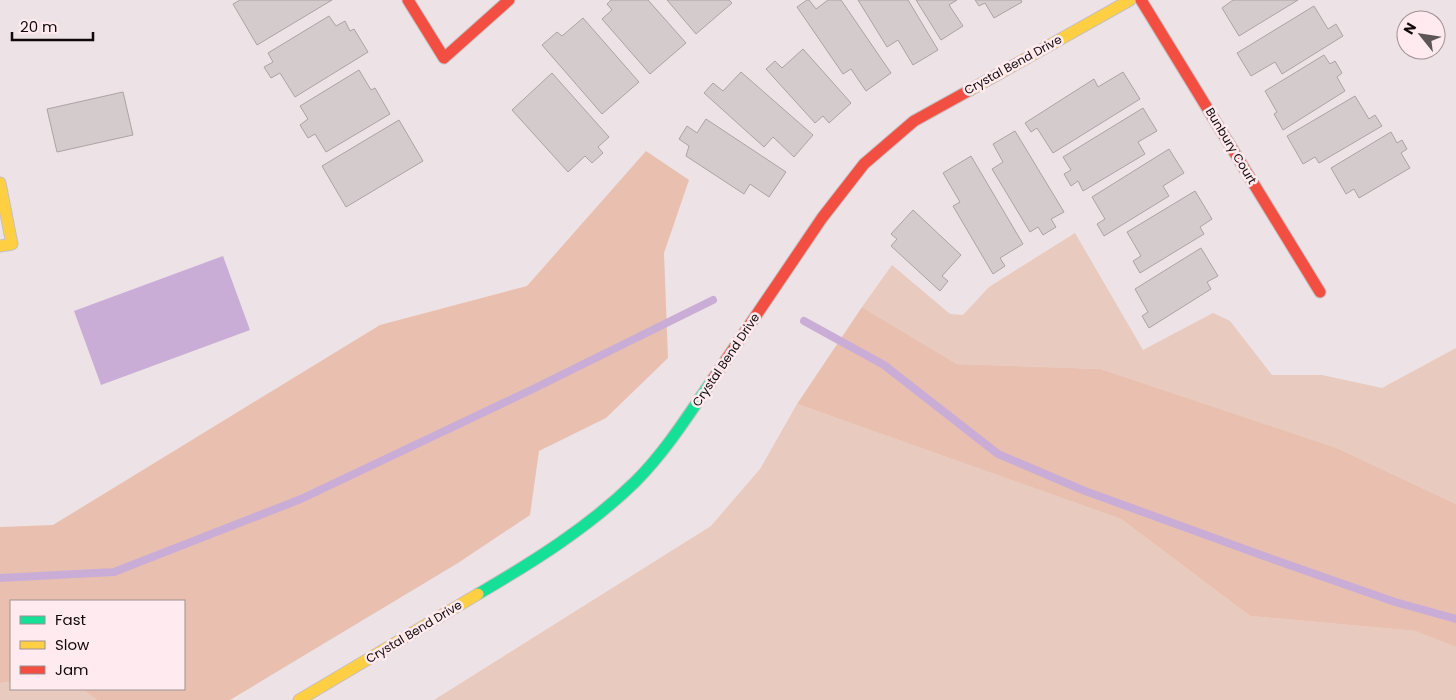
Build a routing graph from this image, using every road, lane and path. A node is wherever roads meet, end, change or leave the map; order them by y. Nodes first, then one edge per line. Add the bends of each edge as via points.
1 (408, 0) edge
2 (509, 0) edge
3 (1130, 0) edge
4 (1141, 0) edge
5 (0, 183) edge
6 (5, 245) edge
7 (1320, 292) dead end
8 (299, 700) edge

1 - 2 street via 444,58
3 - 8 street, Crystal Bend Drive via 914,121 864,164 822,218 678,431 636,481 591,521 526,566
4 - 7 street, Bunbury Court
5 - 6 street via 12,244

